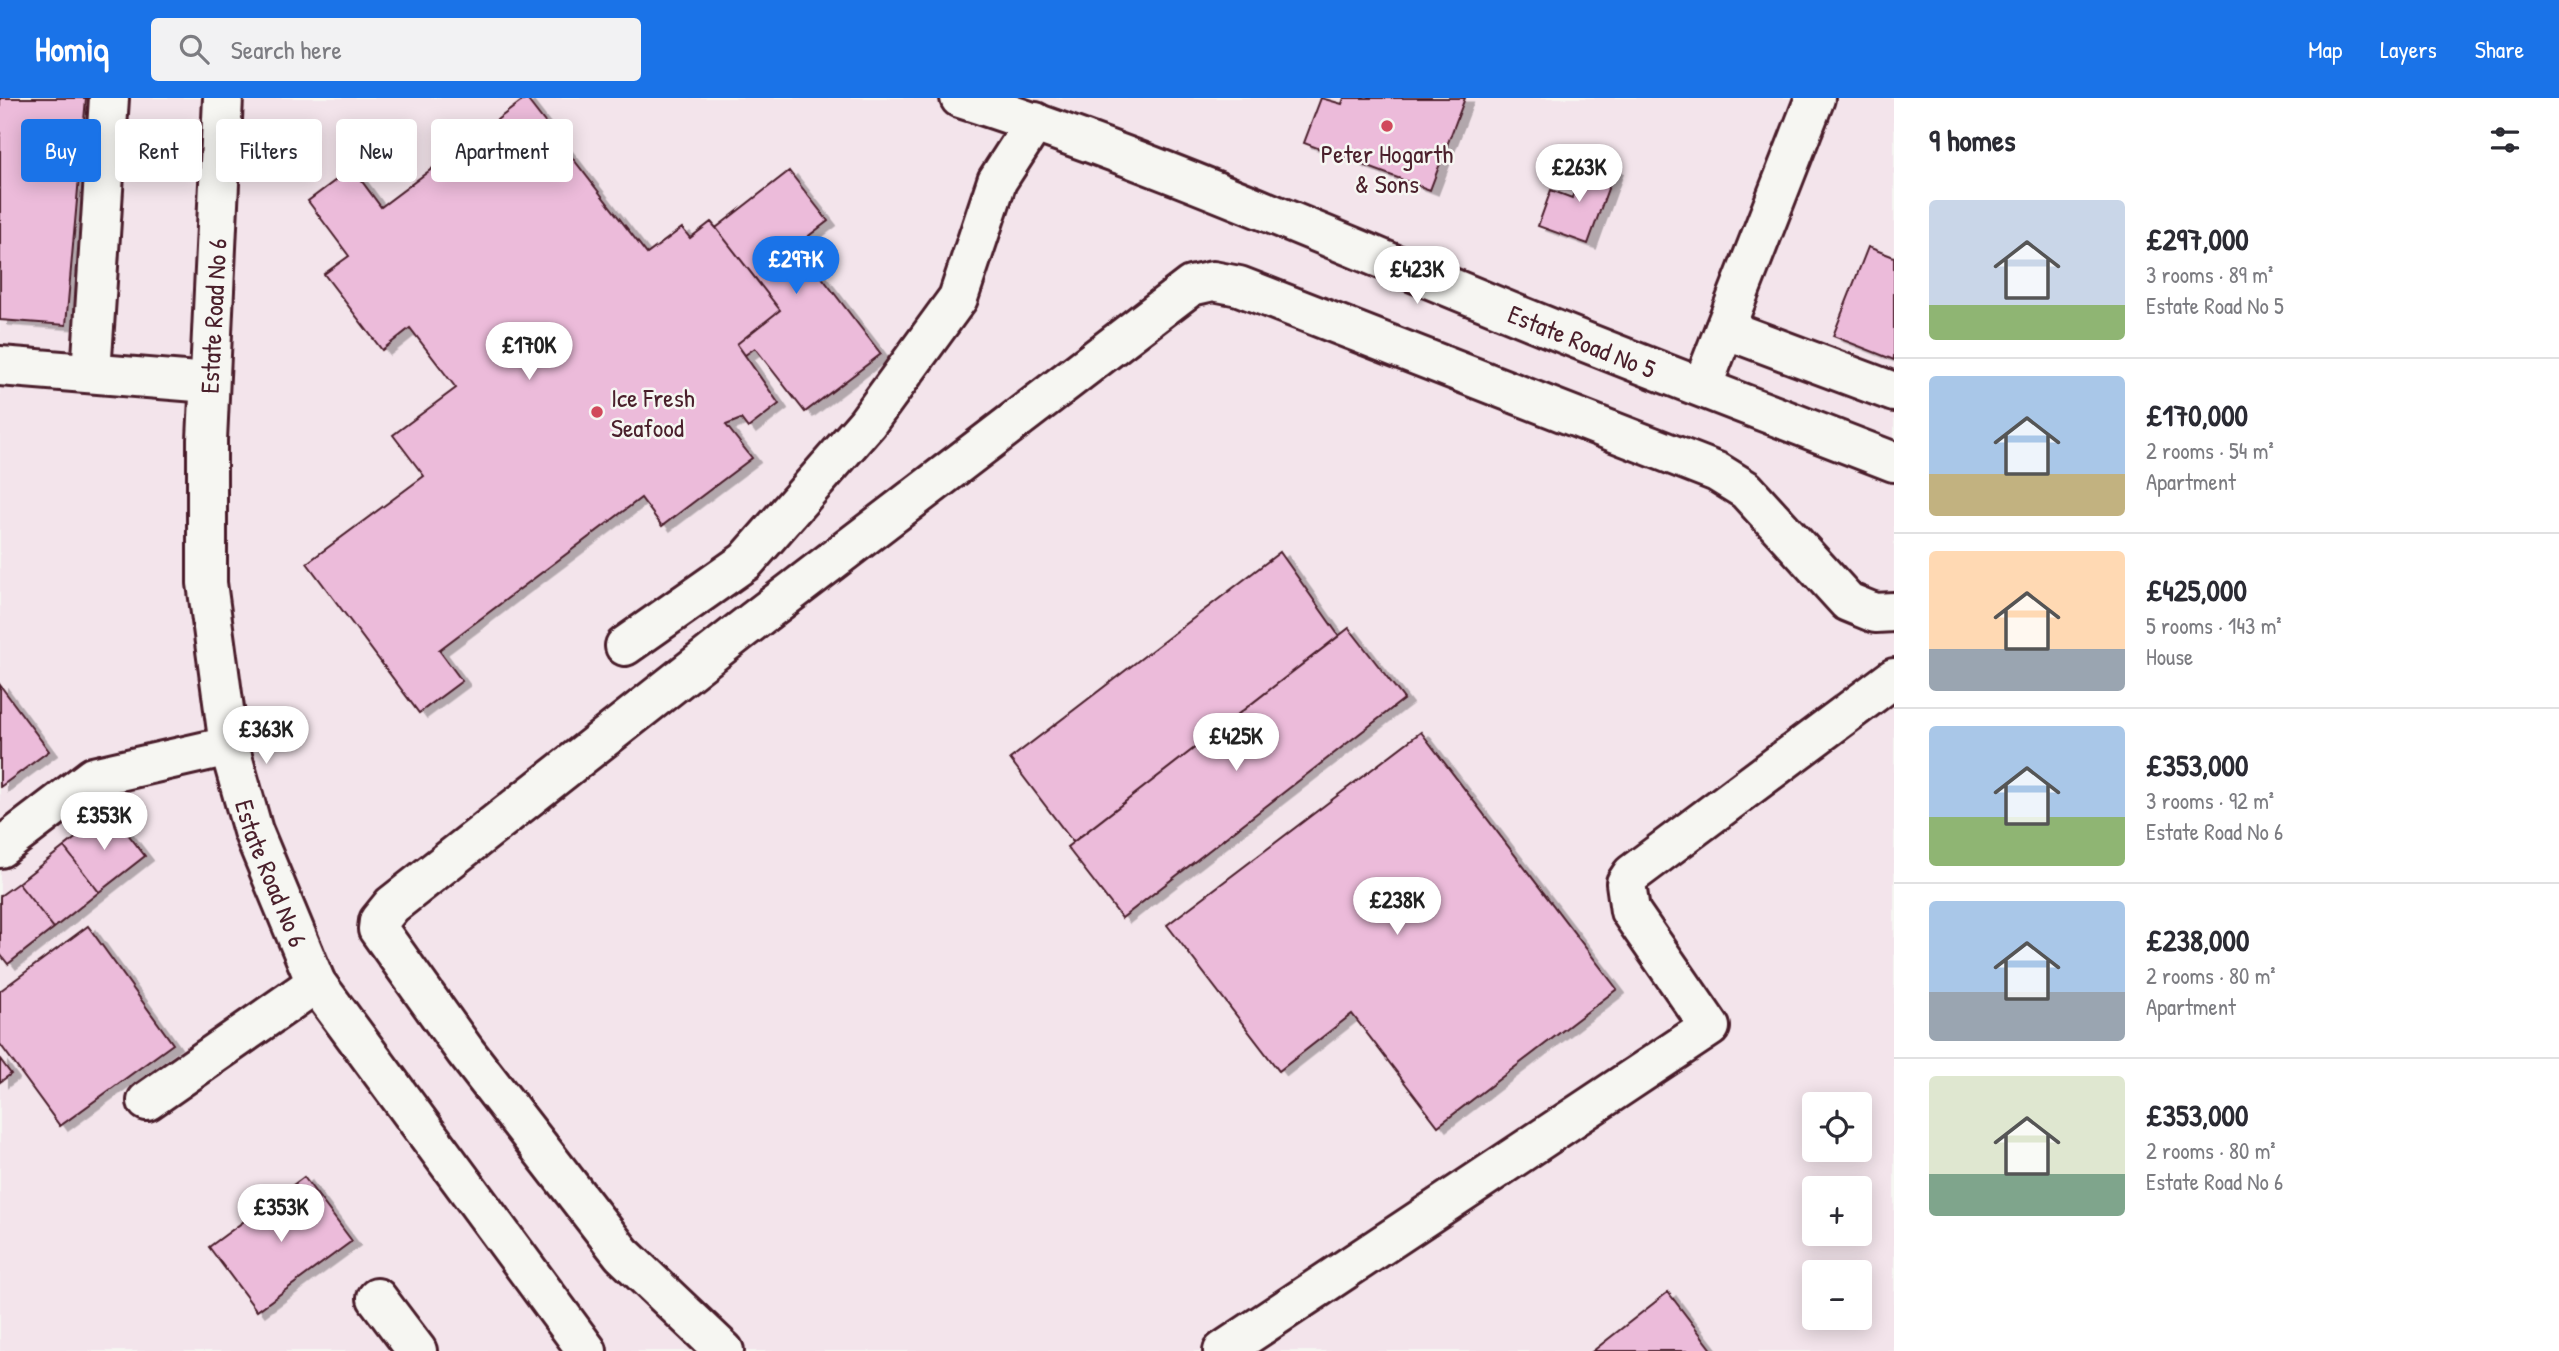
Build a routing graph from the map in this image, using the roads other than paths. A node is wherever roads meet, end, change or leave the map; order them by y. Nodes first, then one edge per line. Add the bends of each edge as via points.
1 (109, 98) edge
2 (223, 98) edge
3 (960, 98) edge
4 (1815, 98) edge
5 (1035, 122) junction
6 (1725, 329) junction
7 (0, 366) edge
8 (91, 373) junction
9 (209, 383) junction
10 (1702, 387) junction
11 (1894, 392) edge
12 (1894, 462) edge
13 (1894, 611) edge
14 (625, 646) dead end
15 (1894, 678) edge
16 (229, 746) junction
17 (0, 848) edge
18 (316, 983) junction
19 (147, 1101) dead end
20 (377, 1297) dead end
21 (418, 1351) edge
22 (587, 1351) edge
23 (724, 1351) edge
24 (1223, 1351) edge

1 - 8 street
2 - 9 street, Estate Road No 6
3 - 5 street, Estate Road No 5
4 - 6 street
5 - 10 street, Estate Road No 5
5 - 14 street via 998,181 958,298 867,423 746,561
6 - 10 street
6 - 11 street
7 - 8 street
8 - 9 street
9 - 16 street, Estate Road No 6 via 206,583
10 - 12 street, Estate Road No 5
13 - 23 street via 1875,613 1848,602 1746,489 1717,472 1239,286 1213,281 1191,286 739,632 392,905 379,920 378,929 465,1051 622,1254
15 - 24 street via 1632,874 1626,883 1630,911 1710,1027
16 - 17 street via 93,777
16 - 18 street, Estate Road No 6 via 253,831
18 - 19 street
18 - 22 street, Estate Road No 6
20 - 21 street

